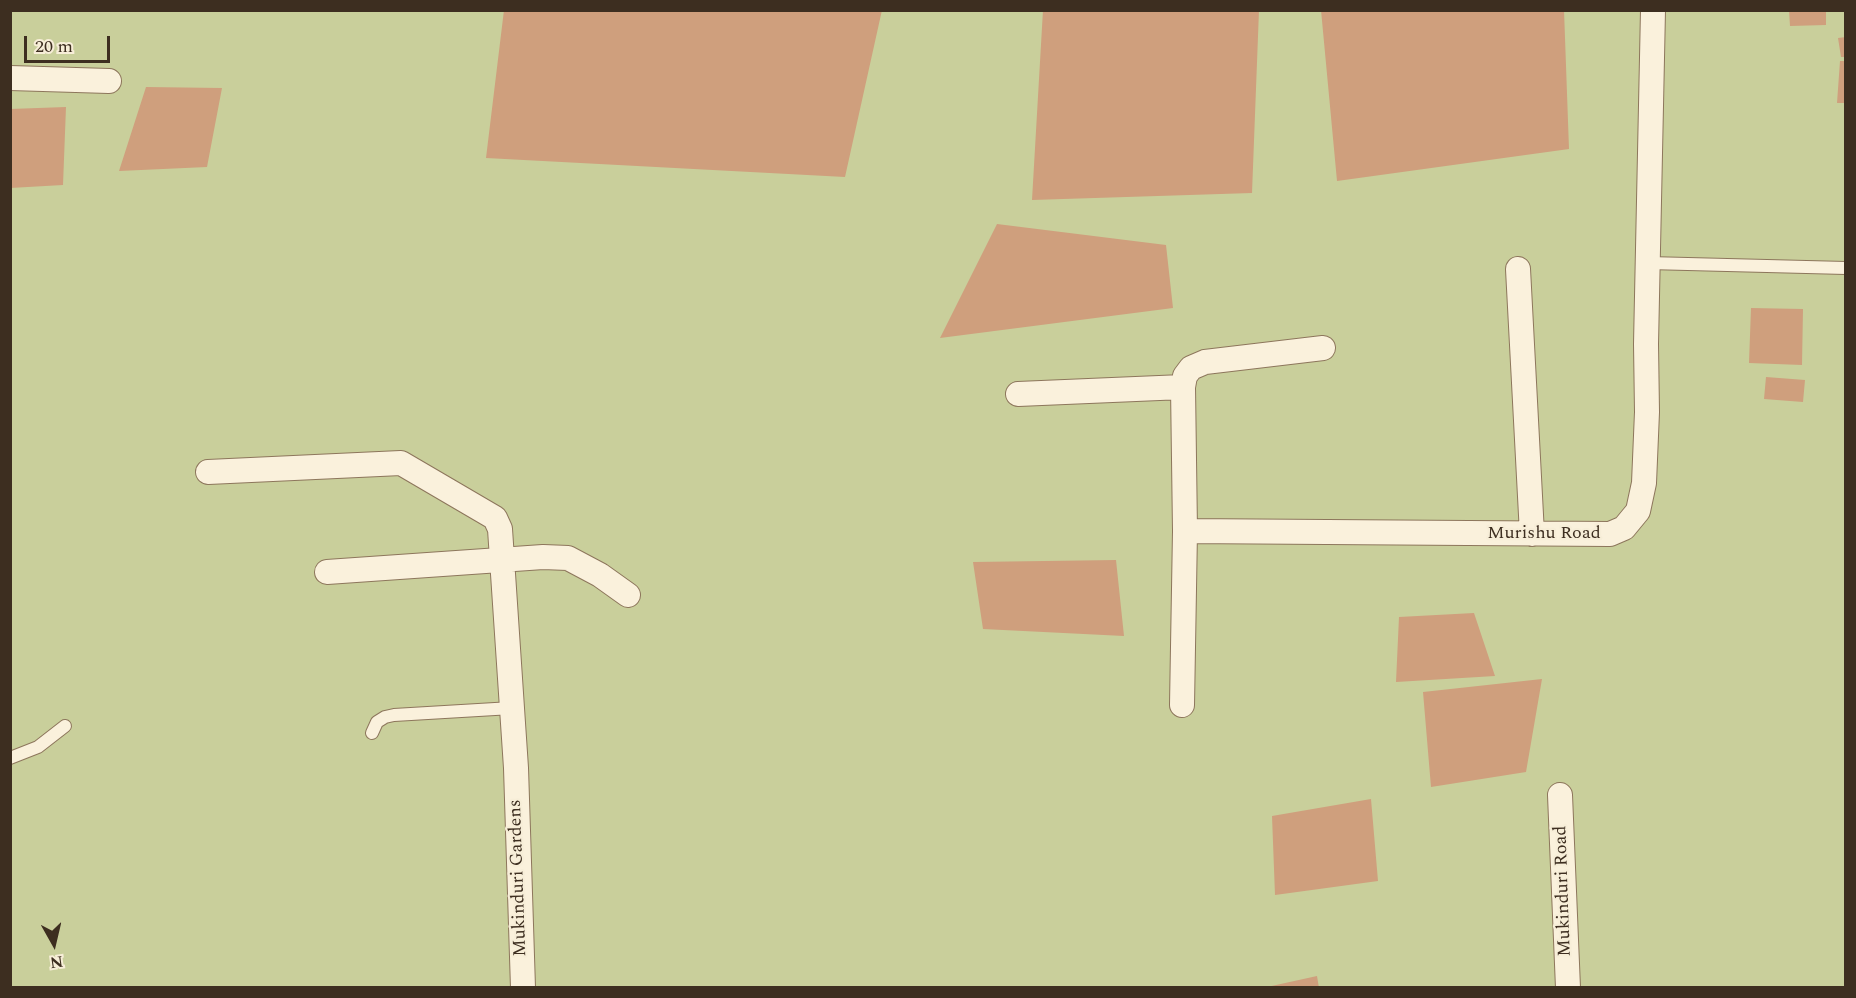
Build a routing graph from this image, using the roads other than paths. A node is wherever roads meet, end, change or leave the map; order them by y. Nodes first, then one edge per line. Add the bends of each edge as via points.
1 (1653, 10) edge
2 (10, 78) edge
3 (109, 81) dead end
4 (1648, 263) junction
5 (1845, 268) edge
6 (1518, 269) dead end
7 (1323, 348) dead end
8 (1183, 387) junction
9 (1018, 394) dead end
10 (208, 472) dead end
11 (1185, 531) junction
12 (1532, 534) junction
13 (503, 561) junction
14 (327, 572) dead end
15 (628, 595) dead end
16 (1182, 705) dead end
17 (512, 708) junction
18 (65, 726) dead end
19 (372, 733) dead end
20 (10, 758) edge
21 (1560, 795) dead end
22 (523, 987) edge
23 (1568, 987) edge

1 - 4 street, Murishu Road
2 - 3 street
4 - 5 lane
4 - 12 street, Murishu Road via 1644,483 1638,511 1624,528 1610,534
6 - 12 street
7 - 8 street via 1198,364 1185,376
8 - 9 street
8 - 11 street
10 - 13 street, Mukinduri Gardens via 401,463 495,518
11 - 12 street, Murishu Road
11 - 16 street
13 - 14 street
13 - 15 street via 568,558
13 - 17 street, Mukinduri Gardens
17 - 19 lane via 394,715 377,722
17 - 22 street, Mukinduri Gardens
18 - 20 lane via 38,747
21 - 23 street, Mukinduri Road

